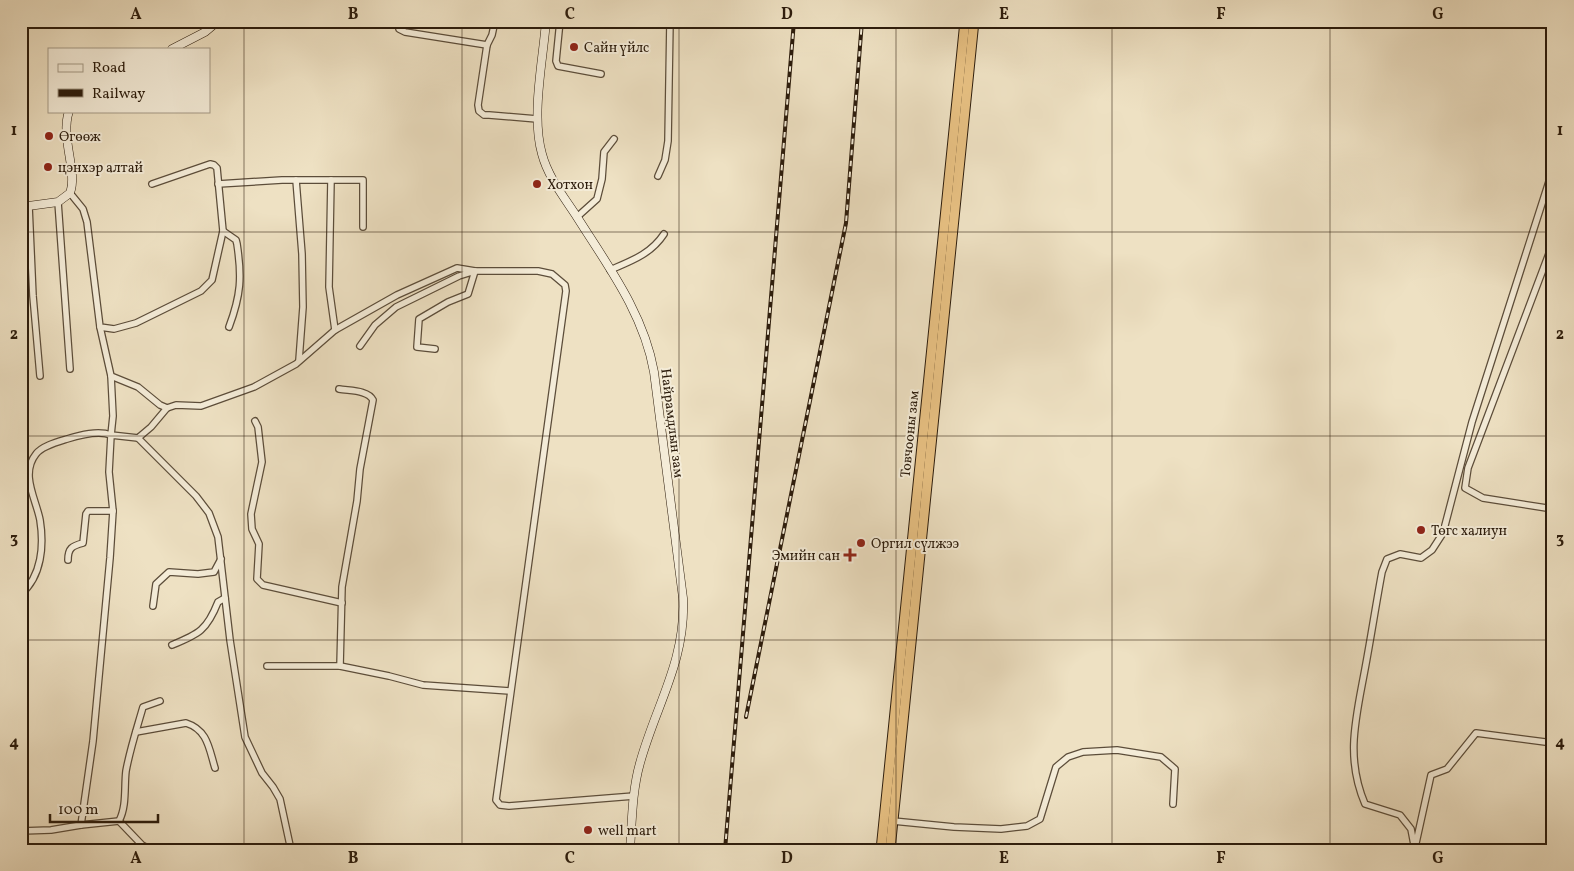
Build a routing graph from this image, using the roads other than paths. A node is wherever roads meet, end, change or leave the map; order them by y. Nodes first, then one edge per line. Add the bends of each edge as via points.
1 (71, 21) edge
2 (218, 21) edge
3 (398, 21) edge
4 (495, 21) edge
5 (546, 21) edge
6 (560, 21) edge
7 (670, 21) edge
8 (965, 21) edge
9 (974, 21) edge
10 (60, 22) edge
11 (487, 45) junction
12 (174, 48) edge
13 (601, 74) dead end
14 (69, 112) edge
15 (538, 119) junction
16 (614, 139) dead end
17 (1553, 169) edge
18 (658, 176) dead end
19 (296, 180) junction
20 (331, 180) junction
21 (152, 184) dead end
22 (218, 184) junction
23 (70, 193) junction
24 (58, 202) junction
25 (25, 206) edge
26 (577, 217) junction
27 (363, 227) dead end
28 (223, 231) junction
29 (664, 234) dead end
30 (1553, 244) edge
31 (610, 270) junction
32 (475, 271) junction
33 (100, 327) junction
34 (230, 327) dead end
35 (335, 330) junction
36 (360, 346) dead end
37 (435, 349) dead end
38 (299, 360) junction
39 (70, 369) dead end
40 (40, 376) dead end
41 (111, 376) junction
42 (339, 389) dead end
43 (167, 408) junction
44 (255, 421) dead end
45 (112, 435) junction
46 (138, 438) junction
47 (1553, 509) edge
48 (112, 512) junction
49 (221, 559) junction
50 (68, 560) dead end
51 (21, 594) edge
52 (225, 598) junction
53 (342, 603) junction
54 (153, 606) dead end
55 (172, 645) dead end
56 (267, 666) dead end
57 (340, 666) junction
58 (24, 675) dead end
59 (510, 691) junction
60 (160, 701) dead end
61 (136, 732) junction
62 (21, 735) edge
63 (1553, 743) edge
64 (216, 768) dead end
65 (634, 796) junction
66 (1173, 804) dead end
67 (893, 820) junction
68 (119, 821) junction
69 (81, 825) junction
70 (21, 831) edge
71 (1415, 848) edge
72 (152, 850) edge
73 (291, 850) edge
74 (630, 850) edge
75 (880, 850) edge
76 (890, 850) edge

1 - 10 street
2 - 12 main road via 205,32
3 - 11 street via 399,29 405,32
4 - 11 street
5 - 15 main road, Найрамдлын зам
6 - 13 street via 558,66
7 - 18 street via 668,141
8 - 75 highway, Товчооны зам
9 - 67 highway, Товчооны зам
11 - 15 street via 478,105 480,111 489,116
14 - 23 main road via 66,132 72,179
15 - 26 main road, Найрамдлын зам via 545,164
16 - 26 street via 604,152 597,199
17 - 71 street via 1472,422 1443,533 1432,550 1421,558 1400,554 1387,558 1382,572 1353,737 1354,771 1365,804 1400,815 1411,829
19 - 20 street
19 - 22 street
19 - 38 street via 302,254
20 - 27 street via 363,180
20 - 35 street via 329,287
21 - 22 street via 210,164 217,168
22 - 28 street
23 - 24 main road
23 - 33 street via 83,209 87,222
24 - 25 main road
24 - 39 street
25 - 40 street
26 - 31 main road, Найрамдлын зам
28 - 33 street via 212,280 201,291 136,323 114,329
28 - 34 street via 236,240 241,281
29 - 31 street via 646,253
30 - 47 street via 1468,468 1465,488 1483,498
31 - 65 main road, Найрамдлын зам via 638,320 652,361 684,614 676,663 645,747
32 - 35 street via 451,270 397,295
32 - 36 street via 396,307 375,325
32 - 37 street via 468,294 419,319 417,347
32 - 59 street via 538,271 552,274 565,285 566,290
33 - 41 street
35 - 38 street
38 - 43 street via 254,386 201,406
41 - 43 street via 138,387
41 - 45 street
42 - 53 street via 369,394 373,400
43 - 46 street
44 - 53 street via 262,462 251,514 252,529 259,544 257,578 263,585
45 - 46 street
45 - 48 street
45 - 51 street via 94,433 70,438 42,449 34,456 30,481 40,520 40,562 32,582
46 - 49 street via 209,513
48 - 50 street via 88,511 83,543 72,546
48 - 69 street via 93,741
49 - 52 street
49 - 54 street via 214,572 169,572 156,584
52 - 55 street via 218,602 203,630
52 - 73 street via 245,737 262,773 280,799
53 - 57 street
56 - 57 street
57 - 59 street via 423,685
58 - 62 street
59 - 65 street via 496,796 500,805
60 - 61 street via 144,706
61 - 64 street via 186,723 195,726 207,738
61 - 68 street via 126,772 123,814
63 - 71 street via 1476,733 1446,769 1431,775
65 - 74 main road, Найрамдлын зам
66 - 67 street via 1176,769 1161,757 1117,750 1083,752 1068,757 1056,768 1040,819 1026,826 970,828
67 - 76 highway, Товчооны зам
68 - 69 street
68 - 72 street via 142,845
69 - 70 street

